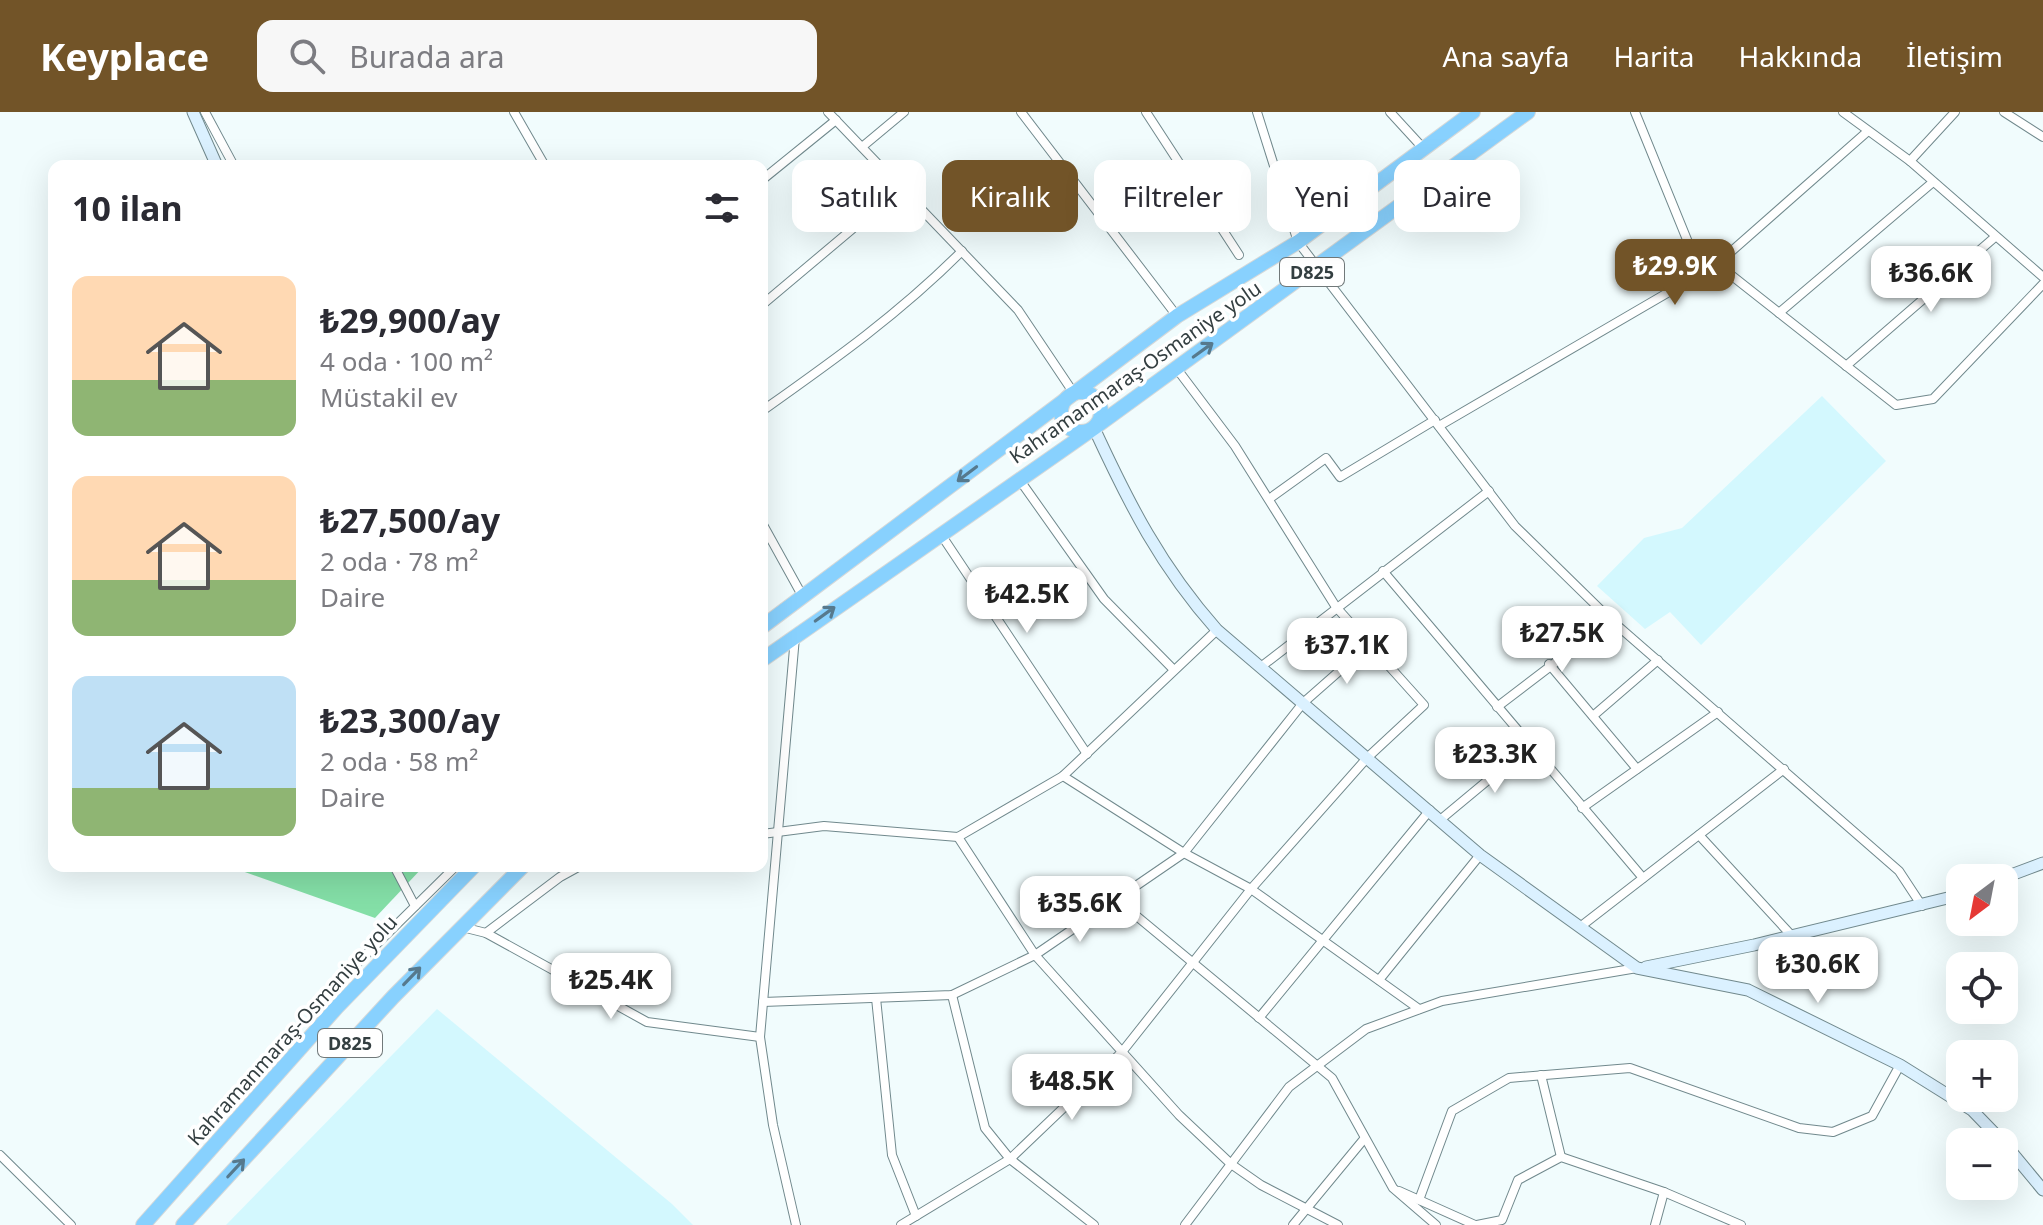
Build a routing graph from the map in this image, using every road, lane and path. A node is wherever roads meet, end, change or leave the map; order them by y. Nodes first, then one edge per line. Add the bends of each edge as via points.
1 (193, 112) edge
2 (205, 112) edge
3 (514, 112) edge
4 (828, 112) edge
5 (904, 112) edge
6 (1146, 112) edge
7 (1257, 112) edge
8 (1390, 112) edge
9 (1473, 112) edge
10 (1528, 112) edge
11 (1635, 112) edge
12 (1843, 112) edge
13 (1955, 112) edge
14 (2004, 112) edge
15 (1023, 113) edge
16 (836, 120) junction
17 (1868, 131) junction
18 (2043, 137) edge
19 (862, 147) junction
20 (1423, 148) junction
21 (214, 160) edge
22 (231, 160) edge
23 (542, 160) edge
24 (874, 160) edge
25 (1910, 161) junction
26 (768, 175) edge
27 (1933, 182) junction
28 (926, 214) edge
29 (849, 232) edge
30 (1995, 237) junction
31 (1298, 242) junction
32 (962, 251) junction
33 (1239, 255) dead end
34 (1717, 264) junction
35 (1319, 267) junction
36 (1701, 274) junction
37 (2043, 277) edge
38 (2043, 284) edge
39 (768, 300) edge
40 (1779, 313) junction
41 (1177, 316) junction
42 (1846, 366) junction
43 (1177, 369) junction
44 (1071, 395) junction
45 (768, 407) edge
46 (1437, 423) junction
47 (1091, 430) junction
48 (1018, 479) junction
49 (1489, 491) junction
50 (1269, 499) junction
51 (940, 533) junction
52 (768, 534) edge
53 (1383, 571) junction
54 (803, 597) junction
55 (1336, 607) junction
56 (1611, 620) junction
57 (768, 623) edge
58 (1217, 630) junction
59 (795, 636) junction
60 (1370, 644) junction
61 (768, 656) edge
62 (1658, 660) junction
63 (1549, 664) junction
64 (1262, 666) junction
65 (1174, 670) junction
66 (1303, 703) junction
67 (1497, 707) junction
68 (1718, 712) junction
69 (1593, 716) junction
70 (1529, 746) junction
71 (1087, 754) junction
72 (1367, 758) junction
73 (1637, 769) junction
74 (1784, 769) junction
75 (1063, 776) junction
76 (1582, 808) junction
77 (1430, 810) junction
78 (1440, 820) junction
79 (778, 831) junction
80 (768, 833) edge
81 (1699, 835) junction
82 (958, 837) junction
83 (1184, 853) junction
84 (1480, 855) junction
85 (2043, 863) edge
86 (397, 872) edge
87 (450, 872) edge
88 (468, 872) edge
89 (517, 872) edge
90 (572, 872) edge
91 (2018, 872) edge
92 (1643, 878) junction
93 (1251, 889) junction
94 (1116, 899) junction
95 (1946, 899) edge
96 (415, 906) junction
97 (1922, 906) junction
98 (462, 927) junction
99 (1580, 927) junction
100 (486, 933) junction
101 (1792, 936) junction
102 (1325, 938) junction
103 (1035, 955) junction
104 (1192, 962) junction
105 (1637, 968) junction
106 (1379, 980) junction
107 (952, 995) junction
108 (324, 996) dead end
109 (876, 998) junction
110 (763, 1002) junction
111 (1419, 1009) junction
112 (1259, 1018) junction
113 (760, 1037) junction
114 (1122, 1052) junction
115 (1319, 1064) junction
116 (1900, 1065) junction
117 (1541, 1075) junction
118 (1990, 1128) edge
119 (1364, 1139) junction
120 (0, 1155) edge
121 (1561, 1157) junction
122 (1010, 1159) junction
123 (2018, 1159) edge
124 (1231, 1164) junction
125 (1393, 1188) junction
126 (2043, 1190) edge
127 (1664, 1192) junction
128 (1419, 1200) junction
129 (1305, 1208) junction
130 (916, 1216) junction
131 (71, 1225) edge
132 (143, 1225) edge
133 (183, 1225) edge
134 (796, 1225) edge
135 (901, 1225) edge
136 (1094, 1225) edge
137 (1185, 1225) edge
138 (1293, 1225) edge
139 (1338, 1225) edge
140 (1436, 1225) edge
141 (1476, 1225) edge
142 (1655, 1225) edge
143 (1741, 1225) edge

1 - 21 street
2 - 22 street
3 - 23 street
4 - 16 street
5 - 19 street
6 - 33 street
7 - 31 street
8 - 20 street
9 - 20 highway, Kahramanmaraş-Osmaniye yolu / D825
10 - 35 highway, Kahramanmaraş-Osmaniye yolu / D825
11 - 36 street
12 - 17 street
13 - 25 street
14 - 18 street
15 - 41 street
16 - 19 street
16 - 26 street
17 - 25 street
17 - 34 street
19 - 24 street
20 - 31 highway, Kahramanmaraş-Osmaniye yolu / D825
25 - 27 street
27 - 30 street
27 - 40 street
28 - 32 street
29 - 39 street
30 - 37 street
30 - 42 street
31 - 35 street
31 - 41 highway, Kahramanmaraş-Osmaniye yolu / D825
32 - 44 street via 1018,310
32 - 45 street via 881,326
34 - 36 street
34 - 40 street
43 -> 35 highway, Kahramanmaraş-Osmaniye yolu / D825
35 - 46 street
36 - 46 street
38 - 42 street via 1933,399 1896,405
40 - 42 street
41 - 44 highway, Kahramanmaraş-Osmaniye yolu / D825
43 - 47 highway, Kahramanmaraş-Osmaniye yolu / D825
43 - 50 street
44 - 47 highway via 1062,409 1064,422 1074,430
44 - 47 highway via 1086,393 1096,400 1100,418
44 -> 54 highway, Kahramanmaraş-Osmaniye yolu / D825
46 - 49 street
46 - 50 street via 1340,477 1326,458
47 - 48 highway, Kahramanmaraş-Osmaniye yolu / D825
47 - 58 street via 1149,540 1181,590
48 - 51 highway, Kahramanmaraş-Osmaniye yolu / D825
48 - 65 street via 1104,599
49 - 53 street
49 - 56 street via 1515,526
50 - 55 street
59 -> 51 highway, Kahramanmaraş-Osmaniye yolu / D825
51 - 71 street
52 - 54 street
53 - 55 street
53 - 67 street
54 - 57 highway, Kahramanmaraş-Osmaniye yolu / D825
55 - 60 street
55 - 64 street
56 - 62 street
56 - 63 street
58 - 64 street
58 - 65 street
59 - 61 highway, Kahramanmaraş-Osmaniye yolu / D825
59 - 79 street
60 - 66 street
60 - 72 street via 1424,705
62 - 68 street
62 - 69 street
63 - 67 street
63 - 69 street
64 - 66 street
65 - 71 street
66 - 72 street
66 - 83 street
67 - 70 street
68 - 73 street
68 - 74 street
69 - 73 street
70 - 76 street
70 - 78 street
71 - 75 street
72 - 77 street
72 - 93 street
73 - 76 street
74 - 81 street
74 - 97 street via 1899,871
75 - 82 street
75 - 83 street
76 - 92 street
77 - 78 street
77 - 102 street
78 - 84 street
79 - 80 street
79 - 82 street via 824,826
79 - 110 street
81 - 92 street
81 - 101 street
82 - 103 street
83 - 93 street
83 - 94 street
84 - 99 street
84 - 106 street
85 - 91 street
86 - 96 street
87 - 96 street
88 - 132 highway, Kahramanmaraş-Osmaniye yolu / D825 via 337,1007
89 - 98 highway, D825
90 - 100 street
92 - 99 street
93 - 102 street
93 - 104 street
94 - 103 street
94 - 104 street
95 - 97 street
96 - 108 street
97 - 101 street
98 - 100 street
133 -> 98 highway, D825
99 - 105 street
100 - 113 street via 647,1022
101 - 105 street
102 - 106 street
102 - 112 street
103 - 107 street
103 - 114 street
104 - 112 street
104 - 114 street
105 - 111 street
105 - 116 street via 1748,990
106 - 111 street
107 - 109 street
107 - 122 street via 985,1128
109 - 110 street
109 - 130 street via 892,1155
110 - 113 street
111 - 115 street via 1366,1029
112 - 115 street
113 - 134 street
114 - 122 street
114 - 124 street
115 - 119 street
115 - 124 street via 1289,1087
116 - 117 street via 1872,1116 1833,1132 1799,1128 1630,1068
116 - 118 street via 1972,1110
117 - 121 street
117 - 128 street via 1509,1078 1452,1111
119 - 125 street
119 - 129 street
120 - 131 street
121 - 127 street
121 - 141 street via 1518,1180 1502,1220
122 - 130 street
122 - 136 street
123 - 126 street
124 - 129 street
124 - 137 street
125 - 128 street
125 - 140 street
127 - 142 street
127 - 143 street
128 - 141 street
129 - 138 street
129 - 139 street
130 - 135 street

